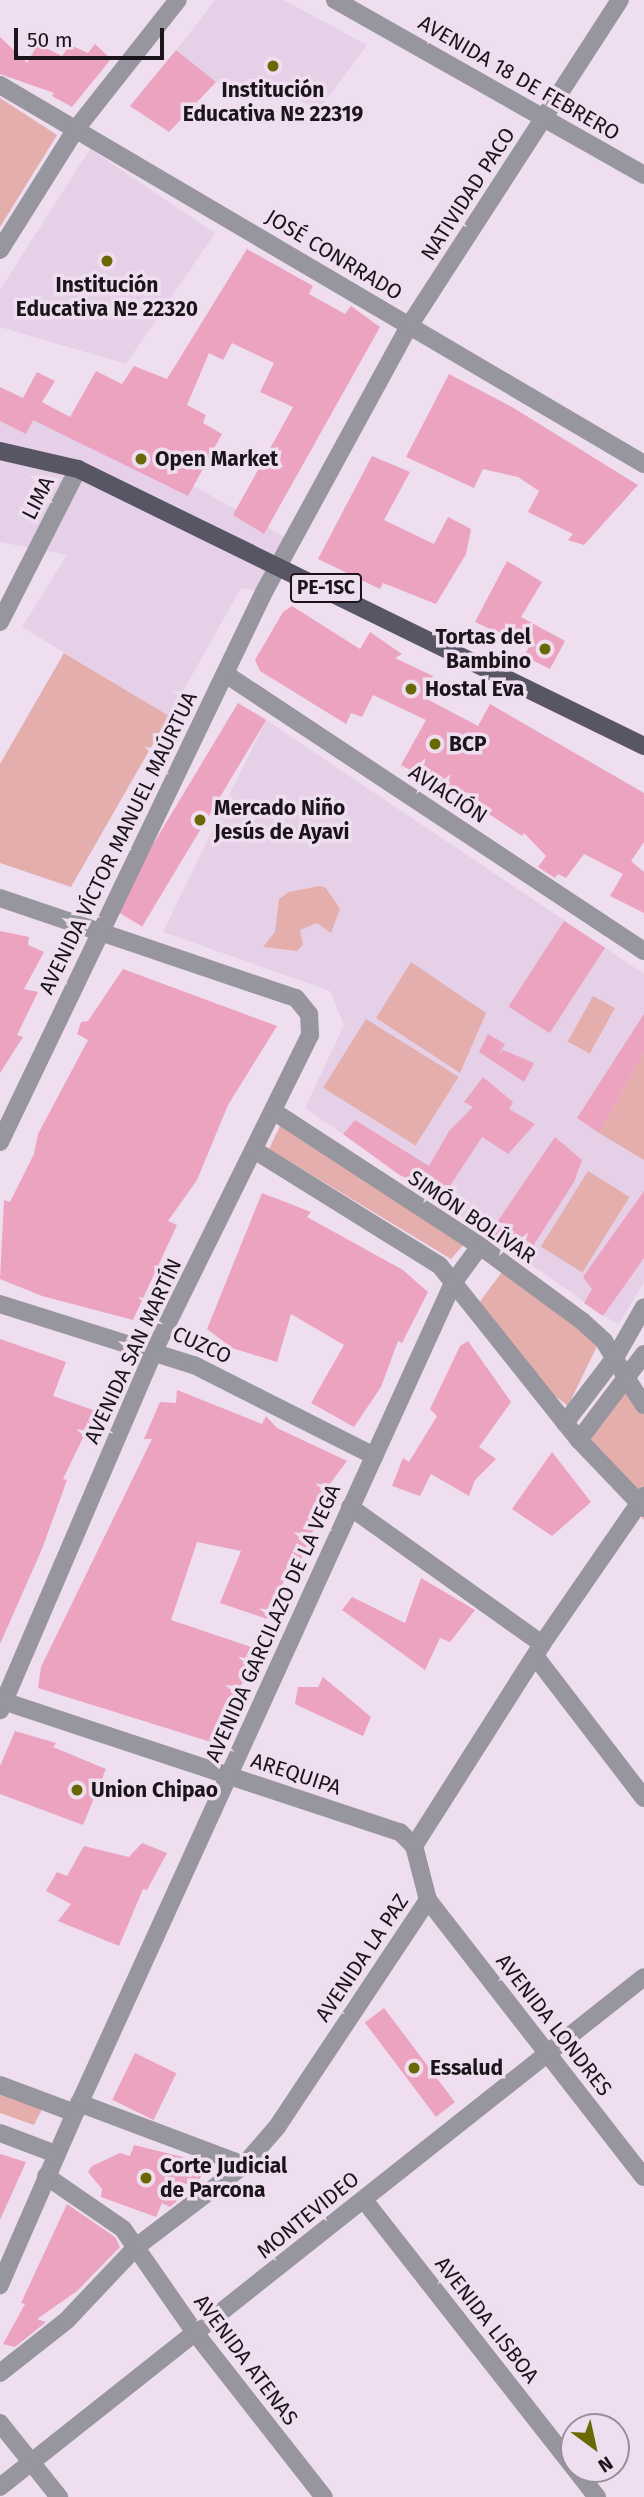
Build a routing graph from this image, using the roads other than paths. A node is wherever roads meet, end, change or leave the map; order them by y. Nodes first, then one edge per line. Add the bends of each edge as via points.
1 (178, 0) edge
2 (335, 0) edge
3 (620, 0) edge
4 (0, 85) edge
5 (544, 119) junction
6 (76, 129) junction
7 (644, 175) edge
8 (0, 250) edge
9 (409, 326) junction
10 (0, 451) edge
11 (644, 464) edge
12 (78, 469) junction
13 (279, 564) junction
14 (0, 622) edge
15 (227, 675) junction
16 (644, 746) edge
17 (0, 898) edge
18 (97, 932) junction
19 (644, 951) edge
20 (273, 1111) junction
21 (0, 1142) edge
22 (254, 1150) junction
23 (480, 1247) junction
24 (453, 1283) junction
25 (0, 1304) edge
26 (644, 1307) edge
27 (155, 1349) junction
28 (644, 1354) edge
29 (616, 1356) junction
30 (627, 1379) junction
31 (644, 1405) edge
32 (565, 1423) junction
33 (579, 1440) junction
34 (374, 1456) junction
35 (642, 1502) edge
36 (350, 1507) junction
37 (538, 1650) junction
38 (1, 1704) edge
39 (228, 1776) junction
40 (644, 1798) edge
41 (414, 1846) junction
42 (428, 1900) junction
43 (644, 1977) edge
44 (547, 2053) junction
45 (0, 2084) edge
46 (77, 2108) junction
47 (0, 2133) edge
48 (56, 2154) junction
49 (244, 2165) junction
50 (46, 2176) junction
51 (644, 2178) edge
52 (364, 2200) junction
53 (136, 2247) junction
54 (0, 2285) edge
55 (196, 2334) junction
56 (0, 2373) edge
57 (0, 2423) edge
58 (560, 2451) edge
59 (32, 2462) junction
60 (586, 2483) edge
61 (0, 2487) edge
62 (59, 2497) edge
63 (324, 2497) edge
64 (597, 2497) edge

1 - 6 street
2 - 5 street, AVENIDA 18 DE FEBRERO
3 - 5 street, NATIVIDAD PACO
4 - 6 street, JOSÉ CONRRADO
5 - 7 street, AVENIDA 18 DE FEBRERO
5 - 9 street, NATIVIDAD PACO
6 - 8 street
6 - 9 street, JOSÉ CONRRADO
9 - 11 street, JOSÉ CONRRADO
9 - 13 street, NATIVIDAD PACO
10 - 12 main road, PE-1SC
12 - 13 main road, PE-1SC
12 - 14 street, LIMA
13 - 15 street, AVENIDA VÍCTOR MANUEL MAÚRTUA
13 - 16 main road, PE-1SC
15 - 18 street, AVENIDA VÍCTOR MANUEL MAÚRTUA
15 - 19 street, AVIACIÓN
17 - 18 street
18 - 20 street, AVENIDA SAN MARTÍN via 296,998 309,1014 310,1035
18 - 21 street, AVENIDA VÍCTOR MANUEL MAÚRTUA
20 - 22 street, AVENIDA SAN MARTÍN
20 - 23 street, SIMÓN BOLÍVAR
22 - 24 street via 440,1266
22 - 27 street, AVENIDA SAN MARTÍN
23 - 24 street, AVENIDA GARCILAZO DE LA VEGA
23 - 29 street, SIMÓN BOLÍVAR via 582,1321
24 - 32 street
24 - 34 street, AVENIDA GARCILAZO DE LA VEGA
25 - 27 street, CUZCO
26 - 29 street
27 - 34 street, CUZCO via 194,1364
27 - 38 street, AVENIDA SAN MARTÍN
28 - 30 street
29 - 30 street, SIMÓN BOLÍVAR
29 - 32 street
30 - 31 street, SIMÓN BOLÍVAR
30 - 33 street
32 - 33 street
33 - 35 street
34 - 36 street, AVENIDA GARCILAZO DE LA VEGA
35 - 37 street
36 - 37 street
36 - 39 street, AVENIDA GARCILAZO DE LA VEGA
37 - 40 street
37 - 41 street
38 - 39 street, AREQUIPA
39 - 41 street, AREQUIPA via 400,1832
39 - 46 street, AVENIDA GARCILAZO DE LA VEGA
41 - 42 street, AVENIDA LA PAZ
42 - 44 street, AVENIDA LONDRES
42 - 49 street, AVENIDA LA PAZ via 277,2127
43 - 44 street, MONTEVIDEO
44 - 51 street, AVENIDA LONDRES
44 - 52 street, MONTEVIDEO
45 - 46 street
46 - 48 street, AVENIDA GARCILAZO DE LA VEGA
46 - 49 street
47 - 48 street
48 - 50 street, AVENIDA GARCILAZO DE LA VEGA
49 - 53 street, AVENIDA LA PAZ
50 - 53 street, AVENIDA ATENAS via 123,2229
50 - 54 street, AVENIDA GARCILAZO DE LA VEGA
52 - 55 street, MONTEVIDEO
52 - 58 street, AVENIDA LISBOA
53 - 55 street, AVENIDA ATENAS
53 - 56 street, AVENIDA LA PAZ via 67,2320
55 - 59 street, MONTEVIDEO
55 - 63 street, AVENIDA ATENAS
57 - 59 street
59 - 61 street, MONTEVIDEO
59 - 62 street
60 - 64 street, AVENIDA LISBOA

